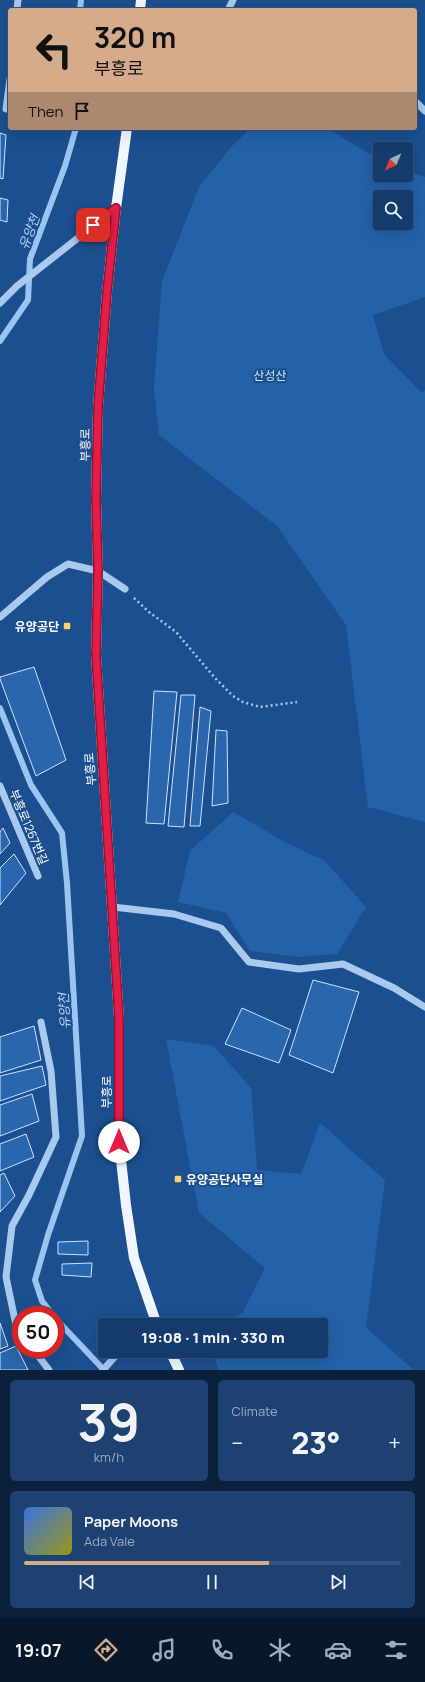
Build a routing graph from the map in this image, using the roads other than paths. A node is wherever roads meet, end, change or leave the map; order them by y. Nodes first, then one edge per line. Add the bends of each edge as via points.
1 (8, 91) edge
2 (417, 103) edge
3 (5, 109) edge
4 (425, 111) edge
5 (127, 130) edge
6 (116, 208) junction
7 (0, 303) edge
8 (98, 571) junction
9 (125, 589) road end
10 (0, 617) edge
11 (0, 786) edge
12 (38, 876) dead end
13 (112, 907) junction
14 (425, 1007) edge
15 (42, 1022) dead end
16 (12, 1306) edge
17 (155, 1318) edge
18 (40, 1358) edge
19 (114, 1358) edge
20 (173, 1358) edge
21 (49, 1370) edge
22 (103, 1370) edge
23 (179, 1370) edge

1 - 3 lane
2 - 4 lane
5 - 6 main road, 부흥로
6 - 7 lane via 17,286
6 - 8 main road, 부흥로 via 98,407
8 - 9 lane
8 - 10 lane via 68,564 47,577
8 - 13 main road, 부흥로 via 96,655
11 - 12 lane, 부흥로1267번길
13 - 14 lane via 174,914 221,928 249,962 299,969 343,964 394,988
13 - 17 main road, 부흥로 via 119,1018 119,1142 134,1258
15 - 16 lane via 51,1071 56,1137 12,1226 6,1277
18 - 21 lane
19 - 22 lane
20 - 23 main road

